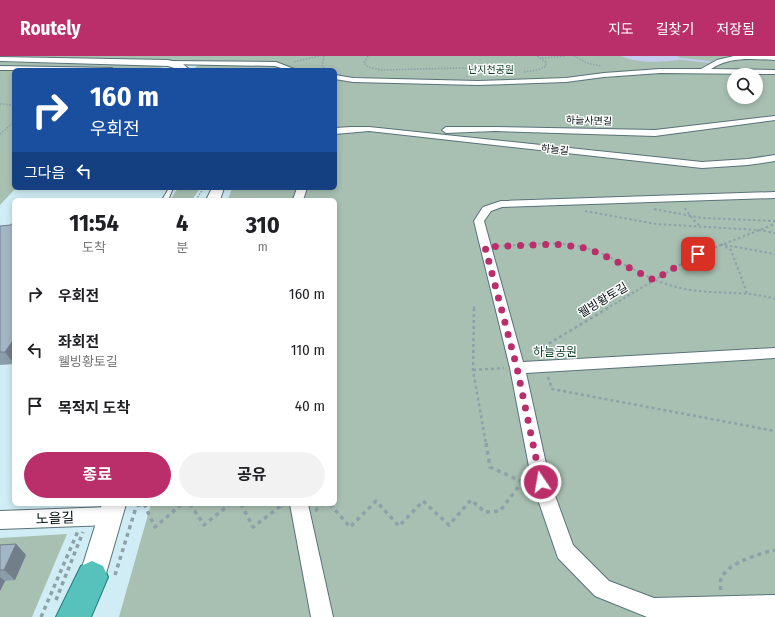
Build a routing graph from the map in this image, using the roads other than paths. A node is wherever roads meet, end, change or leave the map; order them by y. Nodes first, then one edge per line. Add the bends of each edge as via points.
1 (775, 58) edge
2 (0, 60) edge
3 (168, 63) junction
4 (0, 68) edge
5 (12, 68) edge
6 (183, 68) edge
7 (288, 68) edge
8 (703, 71) junction
9 (775, 72) edge
10 (337, 78) edge
11 (775, 118) edge
12 (337, 131) edge
13 (401, 133) junction
14 (775, 158) edge
15 (775, 185) edge
16 (775, 194) edge
17 (775, 353) edge
18 (517, 368) junction
19 (299, 506) edge
20 (112, 511) edge
21 (0, 520) edge
22 (104, 576) junction
23 (775, 606) edge
24 (64, 610) edge
25 (84, 617) edge
26 (322, 617) edge

1 - 8 street via 731,57 720,60
2 - 3 street
3 - 6 street
3 - 7 street via 276,64
4 - 5 street
8 - 9 street
8 - 10 street via 636,72 566,80 478,83
11 - 13 street, 하늘사면길 via 655,133 495,129
12 - 13 street, 하늘길 via 352,129
13 - 14 street, 하늘길 via 702,165
15 - 16 street via 768,187
16 - 18 street via 501,204 487,209 479,221
17 - 18 street
18 - 23 street via 541,482 565,551 602,589 654,609
19 - 26 street
20 - 21 street, 노을길
20 - 22 street
22 - 24 highway
22 - 25 highway

